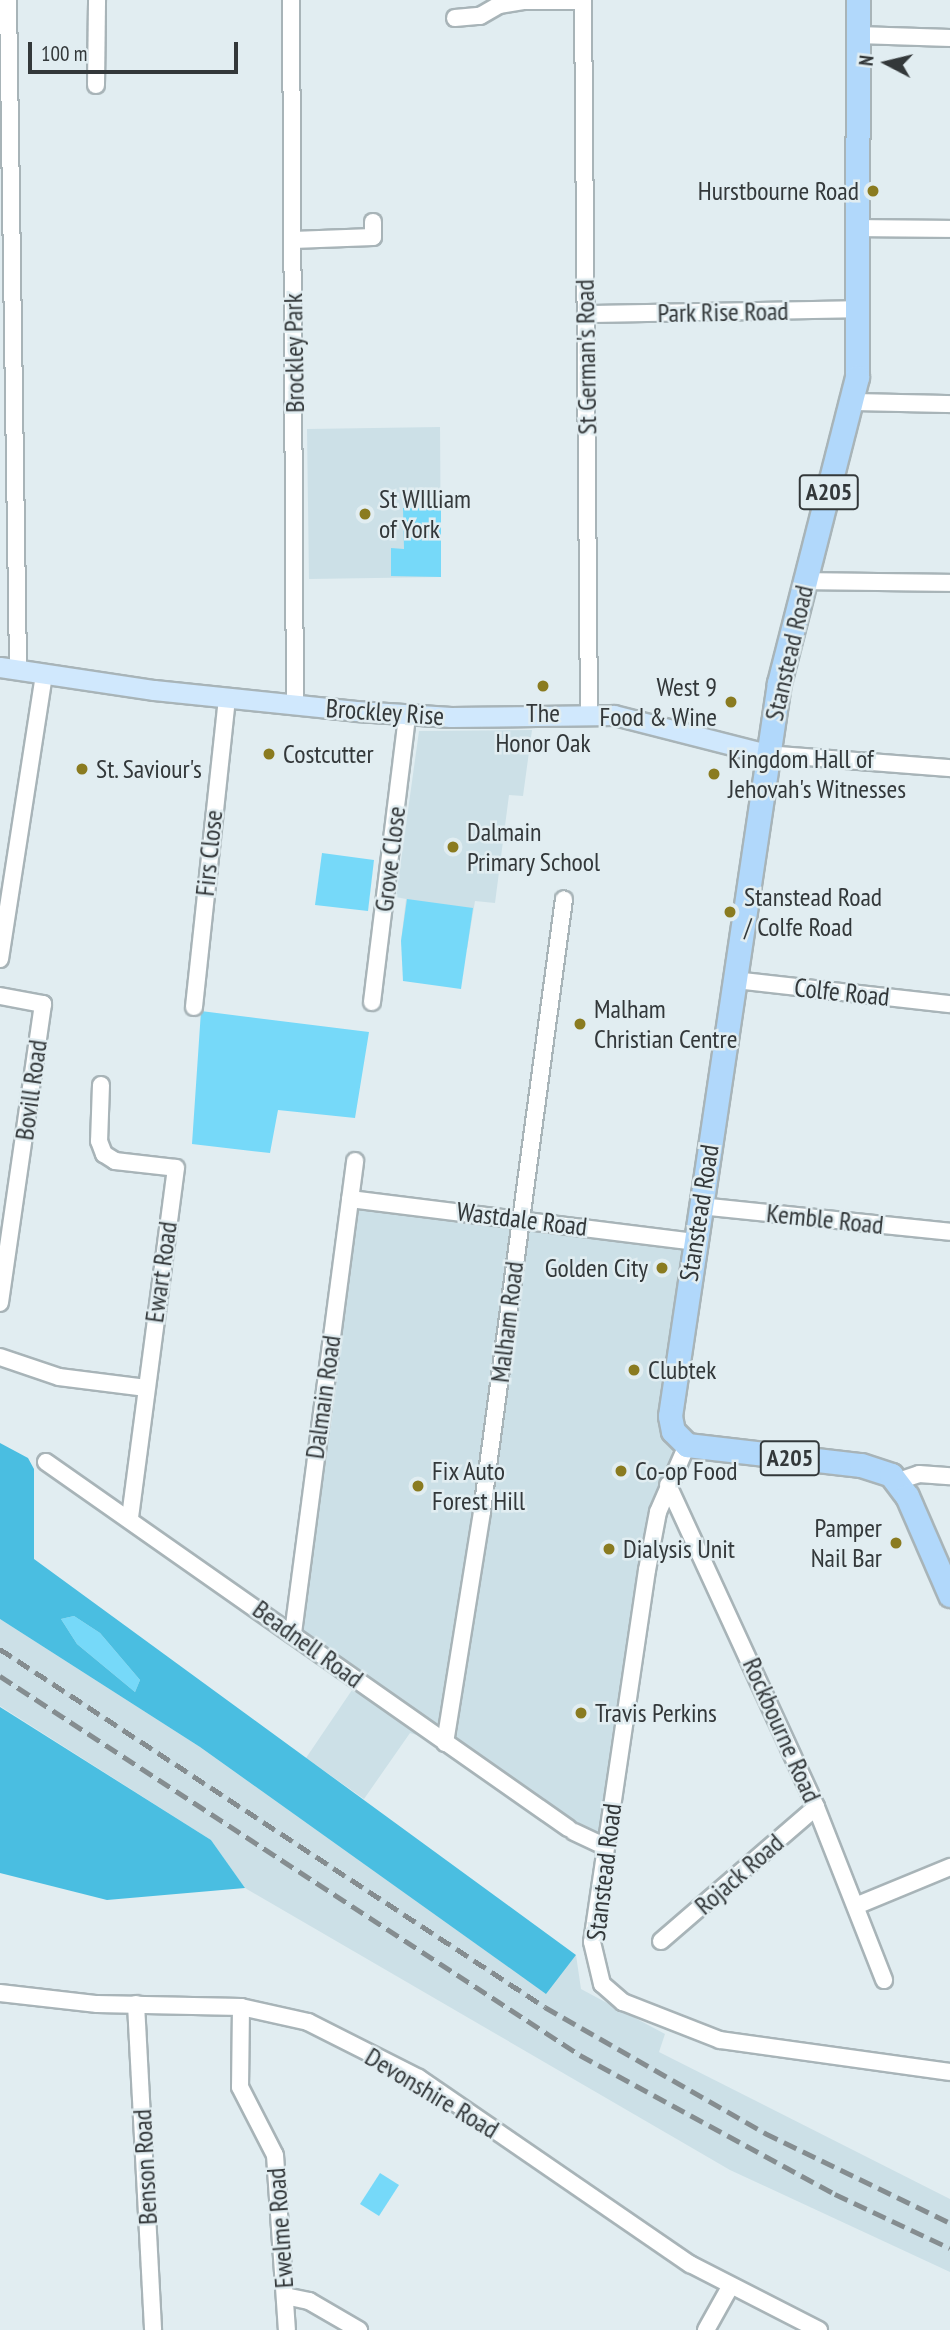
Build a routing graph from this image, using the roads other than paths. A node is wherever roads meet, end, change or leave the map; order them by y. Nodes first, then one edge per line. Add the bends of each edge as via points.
1 (8, 0) edge
2 (96, 0) edge
3 (291, 0) edge
4 (583, 0) edge
5 (858, 0) edge
6 (455, 18) dead end
7 (858, 35) junction
8 (950, 38) edge
9 (96, 85) dead end
10 (373, 222) dead end
11 (859, 228) junction
12 (950, 229) edge
13 (293, 240) junction
14 (860, 309) junction
15 (586, 314) junction
16 (851, 402) junction
17 (950, 404) edge
18 (806, 581) junction
19 (950, 583) edge
20 (9, 668) edge
21 (44, 674) junction
22 (227, 699) junction
23 (295, 706) junction
24 (407, 715) junction
25 (589, 715) junction
26 (767, 754) junction
27 (950, 768) edge
28 (564, 899) dead end
29 (0, 959) edge
30 (735, 981) junction
31 (0, 996) edge
32 (372, 1002) dead end
33 (950, 1004) edge
34 (194, 1007) dead end
35 (101, 1086) dead end
36 (355, 1161) dead end
37 (350, 1199) junction
38 (700, 1206) junction
39 (520, 1218) junction
40 (950, 1232) edge
41 (694, 1242) junction
42 (0, 1303) edge
43 (0, 1356) edge
44 (146, 1388) junction
45 (680, 1438) junction
46 (46, 1462) dead end
47 (950, 1476) edge
48 (898, 1481) junction
49 (668, 1485) junction
50 (130, 1518) junction
51 (950, 1595) edge
52 (293, 1633) junction
53 (445, 1743) junction
54 (816, 1807) junction
55 (606, 1847) junction
56 (950, 1867) edge
57 (858, 1905) junction
58 (661, 1941) dead end
59 (884, 1980) dead end
60 (0, 1993) edge
61 (136, 2004) junction
62 (241, 2007) junction
63 (950, 2072) edge
64 (730, 2287) junction
65 (285, 2296) junction
66 (153, 2330) edge
67 (287, 2330) edge
68 (359, 2330) edge
69 (706, 2330) edge
70 (819, 2330) edge

1 - 20 street
2 - 9 street
3 - 13 street, Brockley Park
4 - 6 street via 526,1 499,5 484,15
4 - 15 street, St German's Road
5 - 7 highway, Stanstead Road / A205
7 - 8 street
7 - 11 highway, Stanstead Road / A205
10 - 13 street via 373,237
11 - 12 street
11 - 14 highway, Stanstead Road / A205
13 - 23 street, Brockley Park
14 - 15 street, Park Rise Road
14 - 16 highway, Stanstead Road / A205 via 859,358
15 - 25 street, St German's Road
16 - 17 street
16 - 18 highway, Stanstead Road / A205
18 - 19 street
18 - 26 highway, Stanstead Road / A205 via 779,682
20 - 21 main road, Brockley Rise
21 - 22 main road, Brockley Rise
21 - 29 street
22 - 23 main road, Brockley Rise
22 - 34 street, Firs Close
23 - 24 main road, Brockley Rise
24 - 25 main road, Brockley Rise
24 - 32 street, Grove Close
25 - 26 main road, Brockley Rise via 637,719
26 - 27 street
26 - 30 highway, Stanstead Road / A205
28 - 39 street, Malham Road
30 - 33 street, Colfe Road
30 - 38 highway, Stanstead Road / A205
31 - 42 street, Bovill Road via 43,1004
35 - 44 street, Ewart Road via 99,1142 104,1154 115,1161 176,1168
36 - 37 street, Dalmain Road
37 - 39 street, Wastdale Road
37 - 52 street, Dalmain Road
38 - 40 street, Kemble Road
38 - 41 highway, Stanstead Road / A205
39 - 41 street, Wastdale Road
39 - 53 street, Malham Road via 482,1511
41 - 45 highway, Stanstead Road / A205 via 670,1416
43 - 44 street via 59,1377
44 - 50 street, Ewart Road
45 - 48 highway, A205 via 860,1465 883,1470
45 - 49 street, Stanstead Road
46 - 50 street, Beadnell Road
47 - 48 street via 919,1474
48 - 51 highway
49 - 54 street, Rockbourne Road
49 - 55 street, Stanstead Road via 647,1570
50 - 52 street, Beadnell Road
52 - 53 street, Beadnell Road
53 - 55 street, Beadnell Road via 571,1830
54 - 57 street, Rockbourne Road
54 - 58 street, Rojack Road
55 - 63 street, Stanstead Road via 592,1942 602,1984 623,2001 720,2040
56 - 57 street
57 - 59 street, Rockbourne Road
60 - 61 street, Devonshire Road
61 - 62 street, Devonshire Road
61 - 66 street, Benson Road
62 - 64 street, Devonshire Road via 309,2022 419,2078
62 - 65 street, Ewelme Road via 240,2087 275,2155
64 - 69 street
64 - 70 street, Devonshire Road
65 - 67 street, Ewelme Road
65 - 68 street via 310,2301

